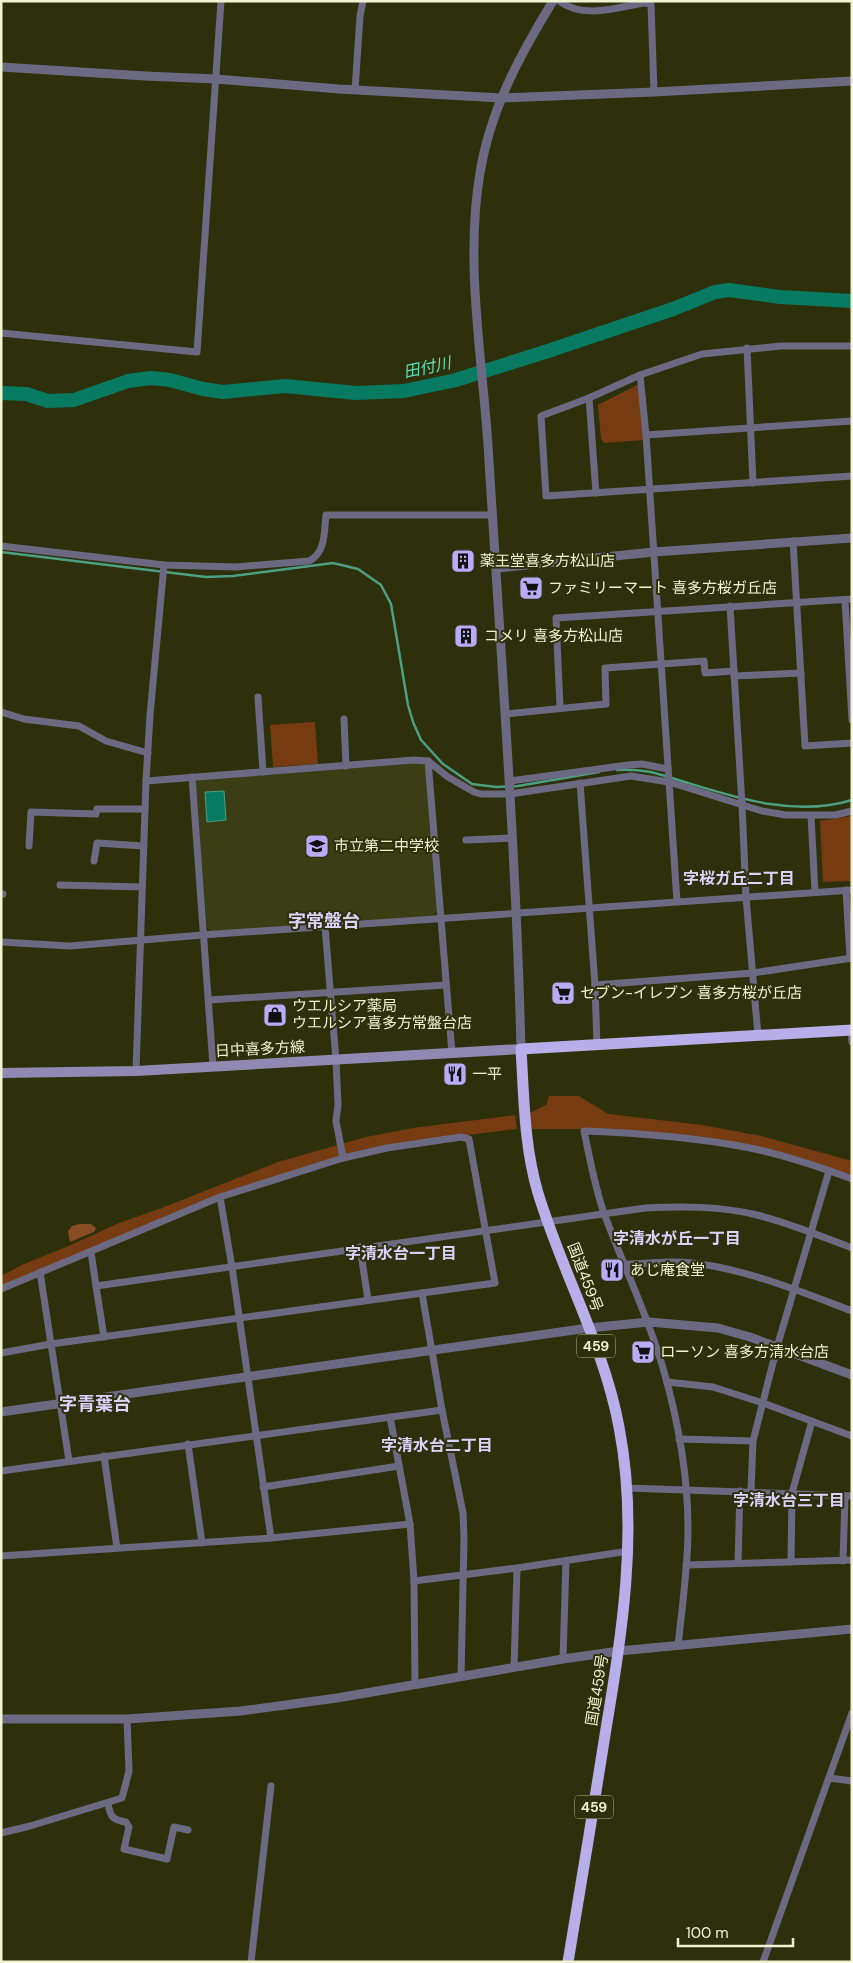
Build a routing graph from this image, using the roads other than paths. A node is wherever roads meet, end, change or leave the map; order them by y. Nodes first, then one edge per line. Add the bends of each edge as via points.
1 (222, 1) edge
2 (363, 1) edge
3 (552, 1) edge
4 (559, 1) edge
5 (1, 67) edge
6 (216, 79) junction
7 (852, 81) edge
8 (355, 90) junction
9 (654, 92) junction
10 (501, 98) junction
11 (1, 333) edge
12 (852, 346) edge
13 (747, 348) junction
14 (640, 375) junction
15 (589, 398) junction
16 (852, 421) edge
17 (750, 428) junction
18 (646, 435) junction
19 (852, 476) edge
20 (753, 482) junction
21 (649, 489) junction
22 (596, 492) junction
23 (493, 515) junction
24 (852, 538) edge
25 (793, 541) junction
26 (1, 546) edge
27 (654, 552) junction
28 (164, 565) junction
29 (496, 568) junction
30 (848, 599) edge
31 (798, 602) junction
32 (730, 606) junction
33 (658, 612) junction
34 (660, 664) junction
35 (734, 673) junction
36 (801, 673) junction
37 (258, 697) dead end
38 (560, 707) junction
39 (1, 712) edge
40 (506, 714) junction
41 (344, 719) dead end
42 (852, 720) edge
43 (852, 743) edge
44 (148, 753) junction
45 (428, 761) junction
46 (346, 766) junction
47 (668, 770) junction
48 (263, 772) junction
49 (192, 777) junction
50 (146, 781) junction
51 (510, 781) junction
52 (669, 782) junction
53 (580, 783) junction
54 (510, 794) junction
55 (742, 805) junction
56 (145, 809) junction
57 (852, 811) edge
58 (811, 816) junction
59 (513, 838) junction
60 (466, 840) dead end
61 (29, 846) dead end
62 (144, 846) junction
63 (94, 862) dead end
64 (60, 885) dead end
65 (142, 887) junction
66 (849, 890) edge
67 (815, 892) junction
68 (746, 897) junction
69 (677, 902) junction
70 (589, 908) junction
71 (517, 913) junction
72 (441, 920) junction
73 (325, 927) junction
74 (202, 935) junction
75 (140, 941) junction
76 (1, 942) edge
77 (851, 958) edge
78 (753, 973) junction
79 (446, 985) junction
80 (595, 985) junction
81 (330, 992) junction
82 (209, 1000) junction
83 (851, 1030) edge
84 (758, 1036) junction
85 (852, 1042) edge
86 (598, 1046) junction
87 (521, 1049) junction
88 (452, 1053) junction
89 (336, 1060) junction
90 (213, 1066) junction
91 (136, 1070) junction
92 (1, 1073) edge
93 (343, 1158) junction
94 (829, 1170) junction
95 (852, 1179) edge
96 (220, 1198) junction
97 (604, 1214) junction
98 (547, 1221) junction
99 (486, 1230) junction
100 (811, 1233) junction
101 (360, 1247) junction
102 (852, 1248) edge
103 (91, 1252) junction
104 (625, 1264) junction
105 (232, 1267) junction
106 (40, 1272) junction
107 (96, 1286) junction
108 (1, 1289) edge
109 (794, 1289) junction
110 (422, 1293) junction
111 (368, 1300) junction
112 (852, 1311) edge
113 (240, 1320) junction
114 (649, 1322) junction
115 (588, 1328) junction
116 (104, 1337) junction
117 (51, 1344) junction
118 (777, 1347) junction
119 (431, 1351) junction
120 (1, 1353) edge
121 (852, 1375) edge
122 (249, 1378) junction
123 (667, 1382) junction
124 (60, 1403) junction
125 (763, 1403) junction
126 (442, 1410) junction
127 (1, 1412) edge
128 (390, 1417) junction
129 (812, 1421) junction
130 (256, 1435) junction
131 (852, 1436) edge
132 (679, 1439) junction
133 (753, 1441) junction
134 (188, 1444) junction
135 (104, 1456) junction
136 (69, 1461) junction
137 (399, 1466) junction
138 (1, 1471) edge
139 (264, 1487) junction
140 (627, 1488) junction
141 (686, 1490) junction
142 (740, 1491) junction
143 (751, 1491) junction
144 (792, 1493) junction
145 (848, 1496) edge
146 (410, 1524) junction
147 (271, 1538) junction
148 (202, 1543) junction
149 (117, 1548) junction
150 (629, 1551) junction
151 (1, 1556) edge
152 (852, 1560) edge
153 (566, 1561) junction
154 (843, 1561) junction
155 (791, 1562) junction
156 (738, 1564) junction
157 (686, 1565) junction
158 (517, 1568) junction
159 (463, 1575) junction
160 (414, 1581) junction
161 (852, 1629) edge
162 (678, 1646) junction
163 (619, 1652) junction
164 (563, 1659) junction
165 (514, 1668) junction
166 (461, 1677) junction
167 (415, 1685) junction
168 (852, 1713) edge
169 (1, 1719) edge
170 (127, 1719) junction
171 (829, 1778) junction
172 (852, 1781) edge
173 (271, 1786) dead end
174 (108, 1803) junction
175 (188, 1830) dead end
176 (1, 1833) edge
177 (251, 1962) edge
178 (568, 1962) edge
179 (763, 1962) edge

1 - 6 street
2 - 8 street
3 - 10 street
4 - 9 street via 570,8 593,10 651,4
5 - 6 street
6 - 8 street
6 - 11 street via 197,352
7 - 9 street
8 - 10 street
9 - 10 street
10 - 23 street via 484,153 475,208 475,268
12 - 13 street
13 - 14 street via 702,354
13 - 17 street
14 - 15 street
14 - 18 street
15 - 22 street
15 - 22 street via 541,416 546,496
16 - 17 street
17 - 18 street
17 - 20 street
18 - 21 street
19 - 20 street
20 - 21 street
21 - 22 street
21 - 27 street
23 - 28 street via 326,515 320,553 309,561 236,567
23 - 29 street
24 - 25 street
25 - 27 street
25 - 31 street
26 - 28 street
27 - 29 street
27 - 33 street
28 - 44 street
29 - 40 street
30 - 31 street
30 - 42 street
31 - 32 street
31 - 36 street
32 - 33 street
32 - 35 street
33 - 34 street
33 - 38 street via 556,618
34 - 35 street via 704,660 705,673
34 - 38 street via 605,668 606,704
34 - 47 street
35 - 36 street
35 - 55 street
36 - 43 street via 806,746
37 - 48 street
38 - 40 street
39 - 44 street via 24,719 79,726 106,740
40 - 51 street
41 - 46 street
44 - 50 street
45 - 46 street
45 - 54 street via 474,792
45 - 72 street
46 - 48 street
47 - 51 street via 642,764
47 - 52 street
48 - 49 street
49 - 50 street
49 - 74 street
50 - 56 street
51 - 54 street
52 - 53 street via 631,776
52 - 55 street
52 - 69 street
53 - 54 street
53 - 70 street
54 - 59 street
55 - 58 street via 786,815
55 - 68 street
56 - 61 street via 97,809 96,814 32,812
56 - 62 street
57 - 58 street
58 - 67 street
59 - 60 street
59 - 71 street
62 - 63 street via 97,843
62 - 65 street
64 - 65 street
65 - 75 street
66 - 67 street
66 - 77 street
67 - 68 street
68 - 69 street
68 - 78 street
69 - 70 street
70 - 71 street
70 - 80 street
71 - 72 street
71 - 87 street
72 - 73 street
72 - 79 street
73 - 74 street
73 - 81 street
74 - 75 street
74 - 82 street
75 - 76 street via 70,946
75 - 91 street
77 - 78 street
78 - 80 street
78 - 84 street
79 - 81 street
79 - 88 street
80 - 86 street
81 - 82 street
81 - 89 street
82 - 90 street
83 - 84 highway
83 - 85 street
84 - 86 highway
86 - 87 highway
87 - 88 main road, 日中喜多方線
87 - 98 highway, 国道459号 / 459 via 530,1157
88 - 89 main road, 日中喜多方線
89 - 90 main road, 日中喜多方線
89 - 93 street via 336,1121
90 - 91 main road, 日中喜多方線
91 - 92 main road, 日中喜多方線
93 - 96 street
93 - 99 street via 387,1148 461,1137 469,1139
94 - 95 street
94 - 97 street via 746,1148 683,1138 584,1131
94 - 100 street
96 - 103 street
96 - 105 street
97 - 98 street
97 - 100 street via 646,1208 713,1208 756,1215
97 - 104 street
98 - 99 street
98 - 115 highway, 国道459号 / 459
99 - 101 street
99 - 110 street via 495,1283
100 - 102 street
100 - 109 street
101 - 105 street
101 - 111 street
103 - 106 street
103 - 107 street
104 - 109 street via 676,1262 709,1266
104 - 114 street
105 - 107 street
105 - 113 street
106 - 108 street
106 - 117 street
107 - 116 street
109 - 112 street
109 - 118 street
110 - 111 street
110 - 119 street
111 - 113 street
113 - 116 street
113 - 122 street
114 - 115 street
114 - 118 street via 718,1328
114 - 123 street
115 - 119 street
115 - 140 highway, 国道459号 / 459 via 619,1426
116 - 117 street
117 - 120 street
117 - 124 street
118 - 121 street
118 - 125 street
119 - 122 street
119 - 126 street
122 - 124 street
122 - 130 street
123 - 125 street via 713,1387
123 - 132 street
124 - 127 street
124 - 136 street
125 - 129 street
125 - 133 street
126 - 128 street
126 - 159 street via 463,1513
128 - 130 street
128 - 137 street
129 - 131 street
129 - 144 street
130 - 134 street
130 - 139 street
132 - 133 street
132 - 141 street
133 - 143 street
134 - 135 street
134 - 148 street
135 - 136 street
135 - 149 street
136 - 138 street
137 - 139 street
137 - 146 street
139 - 147 street
140 - 141 street
140 - 150 highway, 国道459号 / 459
141 - 142 street
141 - 157 street
142 - 143 street
142 - 156 street
143 - 144 street
144 - 145 street
144 - 155 street
145 - 154 street
146 - 147 street
146 - 160 street
147 - 148 street
148 - 149 street
149 - 151 street
150 - 153 street
150 - 163 highway, 国道459号 / 459
152 - 154 street
153 - 158 street
153 - 164 street
154 - 155 street
155 - 156 street
156 - 157 street
157 - 162 street
158 - 159 street
158 - 165 street
159 - 160 street
159 - 166 street
160 - 167 street
161 - 162 street
162 - 163 street
163 - 164 street
163 - 178 highway, 国道459号 / 459
164 - 165 street
165 - 166 street
166 - 167 street
167 - 170 street via 241,1711
168 - 171 street
169 - 170 street
170 - 174 street via 128,1777 122,1798
171 - 172 street
171 - 179 street
173 - 177 street
174 - 175 street via 110,1816 126,1822 129,1827 124,1850 167,1859 174,1827
174 - 176 street

